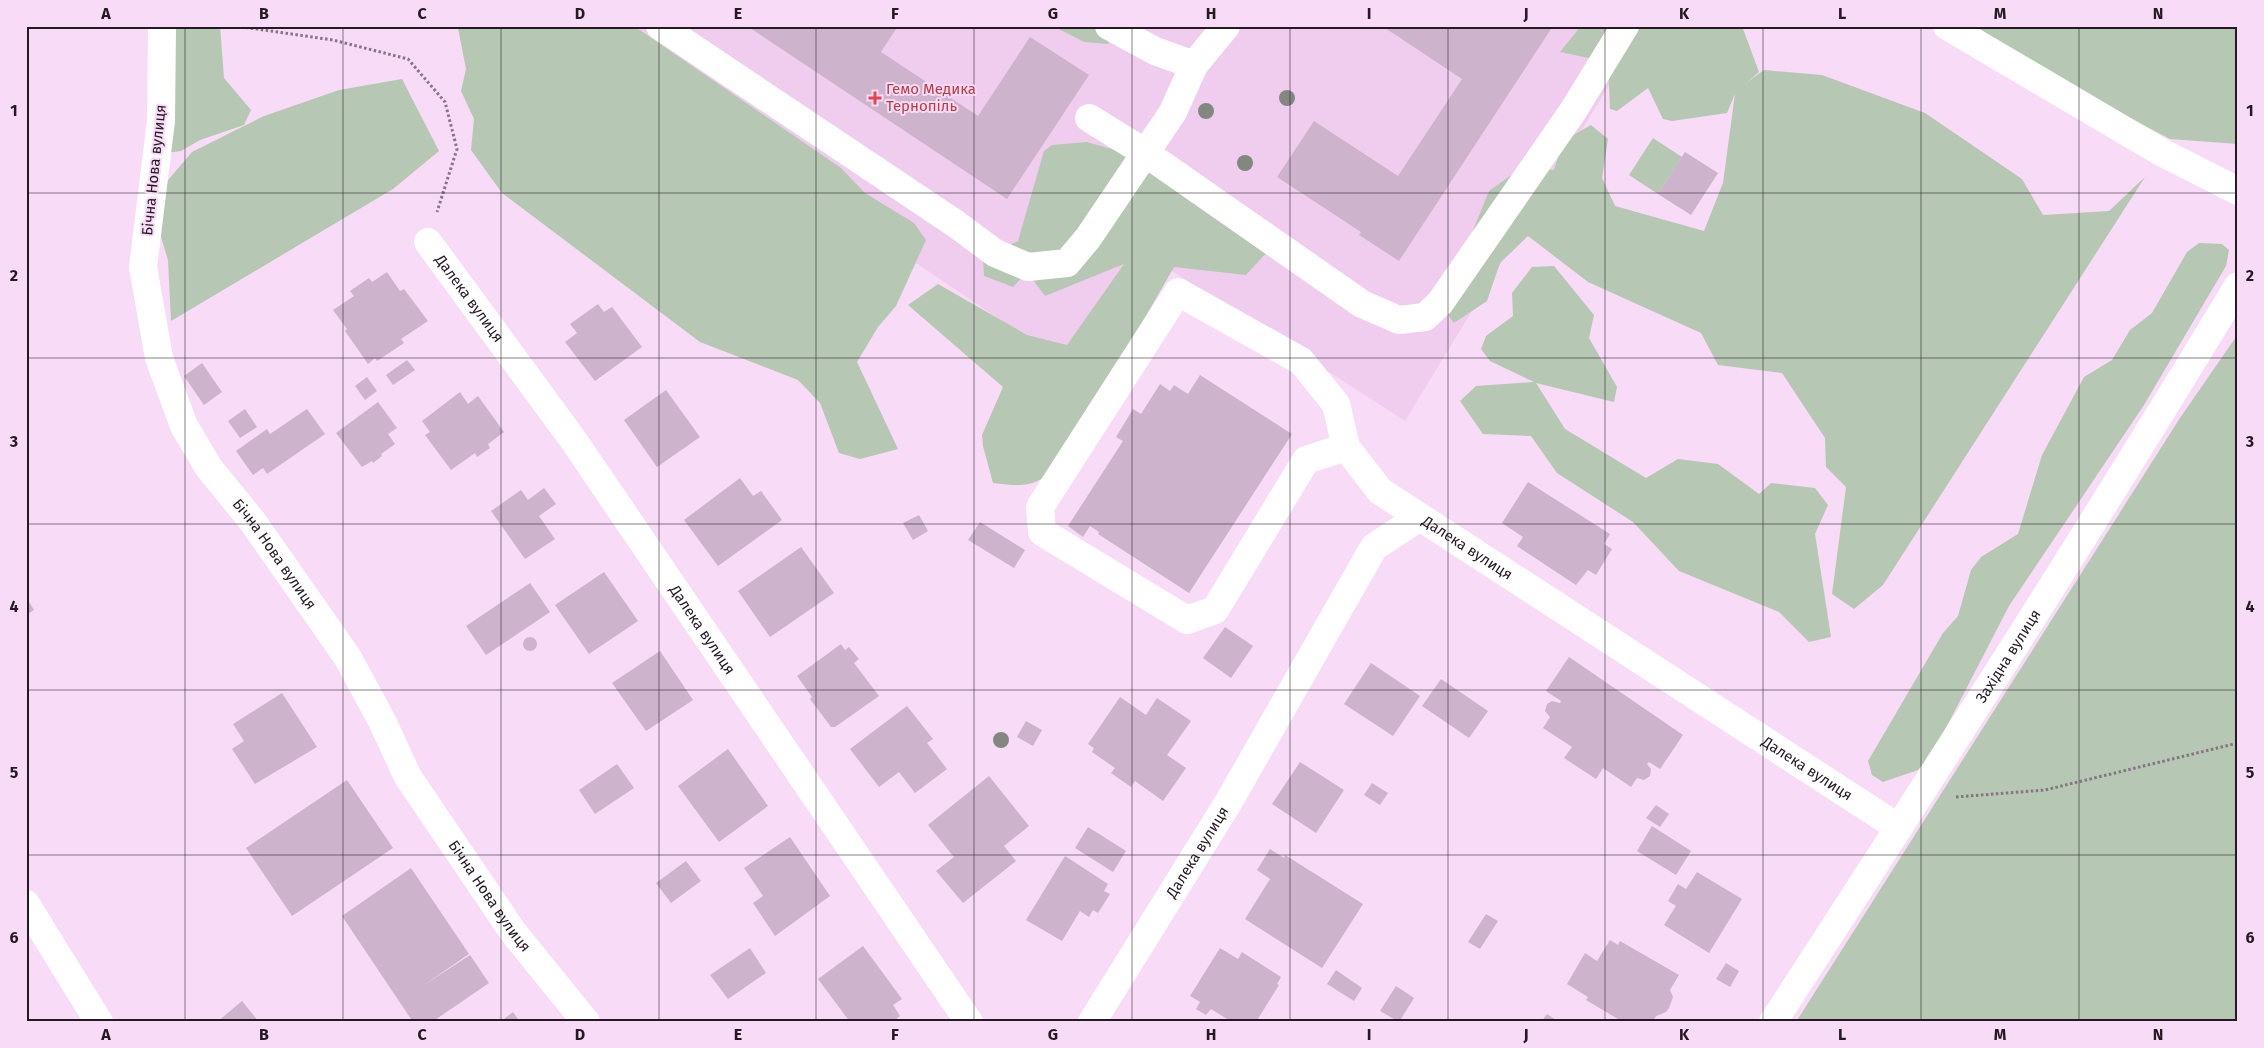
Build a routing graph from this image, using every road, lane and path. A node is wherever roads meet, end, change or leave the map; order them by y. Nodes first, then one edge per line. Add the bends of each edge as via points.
1 (162, 26) edge
2 (236, 26) edge
3 (660, 26) edge
4 (1109, 26) edge
5 (1226, 26) edge
6 (1624, 26) edge
7 (1947, 26) edge
8 (1194, 65) junction
9 (1088, 118) dead end
10 (1144, 152) junction
11 (2238, 191) edge
12 (428, 242) joint
13 (2238, 286) edge
14 (1346, 447) junction
15 (1420, 517) junction
16 (2238, 743) edge
17 (1916, 800) junction
18 (1899, 828) junction
19 (26, 904) edge
20 (99, 1022) edge
21 (586, 1022) edge
22 (969, 1022) edge
23 (1092, 1022) edge
24 (1773, 1022) edge

1 - 21 street, Бічна Нова вулиця via 161,121 143,266 159,358 184,426 209,468 253,522 348,658 408,777 513,932
2 - 12 path via 333,40 408,59 445,102 457,149
3 - 10 street via 995,253 1028,267 1067,263 1088,238
4 - 8 street via 1154,51
5 - 8 street
6 - 10 street via 1573,110 1440,303 1425,317 1399,320 1362,304
7 - 11 street via 2161,152
8 - 10 street via 1173,112
9 - 10 street
12 - 22 street, Далека вулиця via 574,441
13 - 17 street, Західна вулиця
14 - 14 street via 1336,404 1301,361 1178,292 1040,507 1042,532 1188,620 1216,610 1306,460
14 - 15 street via 1380,490
15 - 18 street, Далека вулиця
15 - 23 street, Далека вулиця via 1374,547 1228,803
16 - 17 path via 2045,790
17 - 18 street, Західна вулиця
18 - 24 street, Західна вулиця
19 - 20 street

